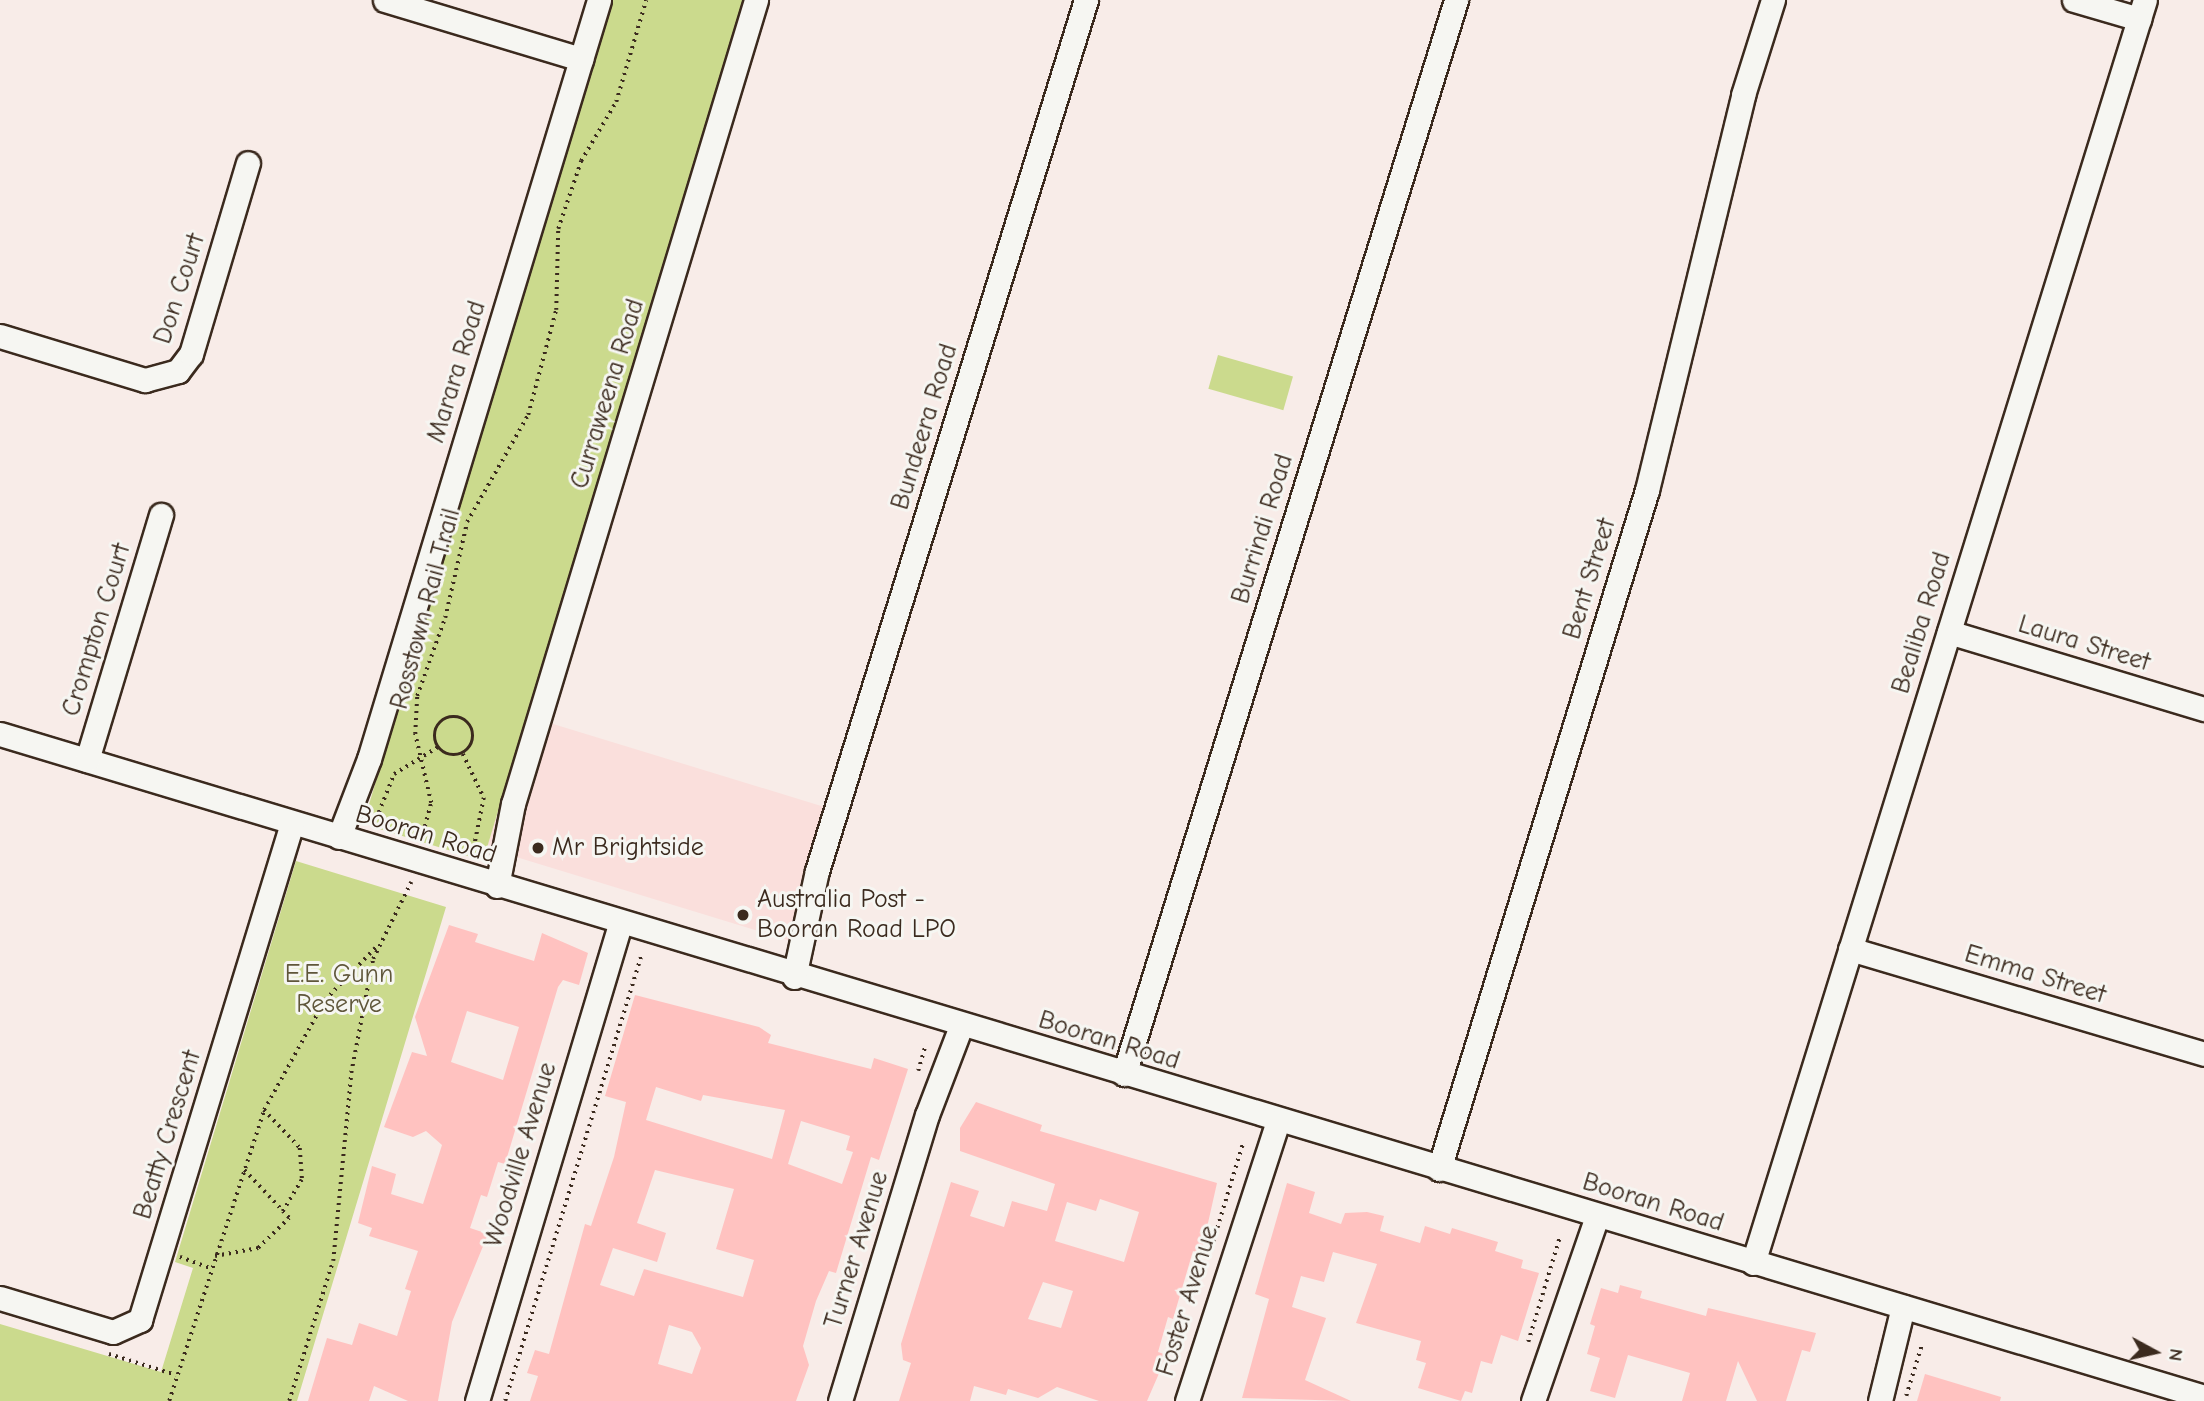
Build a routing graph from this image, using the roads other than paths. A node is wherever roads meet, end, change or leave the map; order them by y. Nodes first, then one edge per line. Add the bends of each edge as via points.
1 (385, 0) edge
2 (598, 0) edge
3 (756, 0) edge
4 (1086, 0) edge
5 (1456, 0) edge
6 (1773, 0) edge
7 (2074, 0) edge
8 (2142, 10) edge
9 (581, 59) junction
10 (248, 163) dead end
11 (0, 336) edge
12 (160, 515) dead end
13 (1949, 632) junction
14 (2204, 709) edge
15 (0, 734) edge
16 (87, 760) junction
17 (292, 823) junction
18 (346, 840) junction
19 (490, 884) junction
20 (620, 925) junction
21 (1850, 949) junction
22 (785, 974) junction
23 (954, 1024) junction
24 (2204, 1054) edge
25 (1124, 1074) junction
26 (1271, 1119) junction
27 (1439, 1169) junction
28 (1590, 1214) junction
29 (1753, 1263) junction
30 (0, 1298) edge
31 (1909, 1309) junction
32 (2204, 1397) edge
33 (477, 1401) edge
34 (840, 1401) edge
35 (1187, 1401) edge
36 (1533, 1401) edge
37 (1880, 1401) edge

1 - 9 street
2 - 9 street, Marara Road
3 - 19 street, Curraweena Road
4 - 22 street, Bundeera Road
5 - 25 street, Burrindi Road
6 - 27 street, Bent Street via 1743,95 1647,490
7 - 8 street
8 - 13 street, Bealiba Road
9 - 18 street, Marara Road
10 - 11 street, Don Court via 191,354 178,371 145,380
12 - 16 street, Crompton Court
13 - 14 street, Laura Street
13 - 21 street, Bealiba Road
15 - 16 street, Booran Road
16 - 17 street, Booran Road
17 - 18 street, Booran Road
17 - 30 street, Beatty Crescent via 140,1320 128,1330 107,1331
18 - 19 street, Booran Road
19 - 20 street, Booran Road
20 - 22 street, Booran Road
20 - 33 street, Woodville Avenue
21 - 24 street, Emma Street
21 - 29 street, Bealiba Road
22 - 23 street, Booran Road
23 - 25 street, Booran Road
23 - 34 street, Turner Avenue
25 - 26 street, Booran Road
26 - 27 street, Booran Road
26 - 35 street, Foster Avenue
27 - 28 street, Booran Road
28 - 29 street, Booran Road
28 - 36 street
29 - 31 street, Booran Road
31 - 32 street, Booran Road
31 - 37 street

